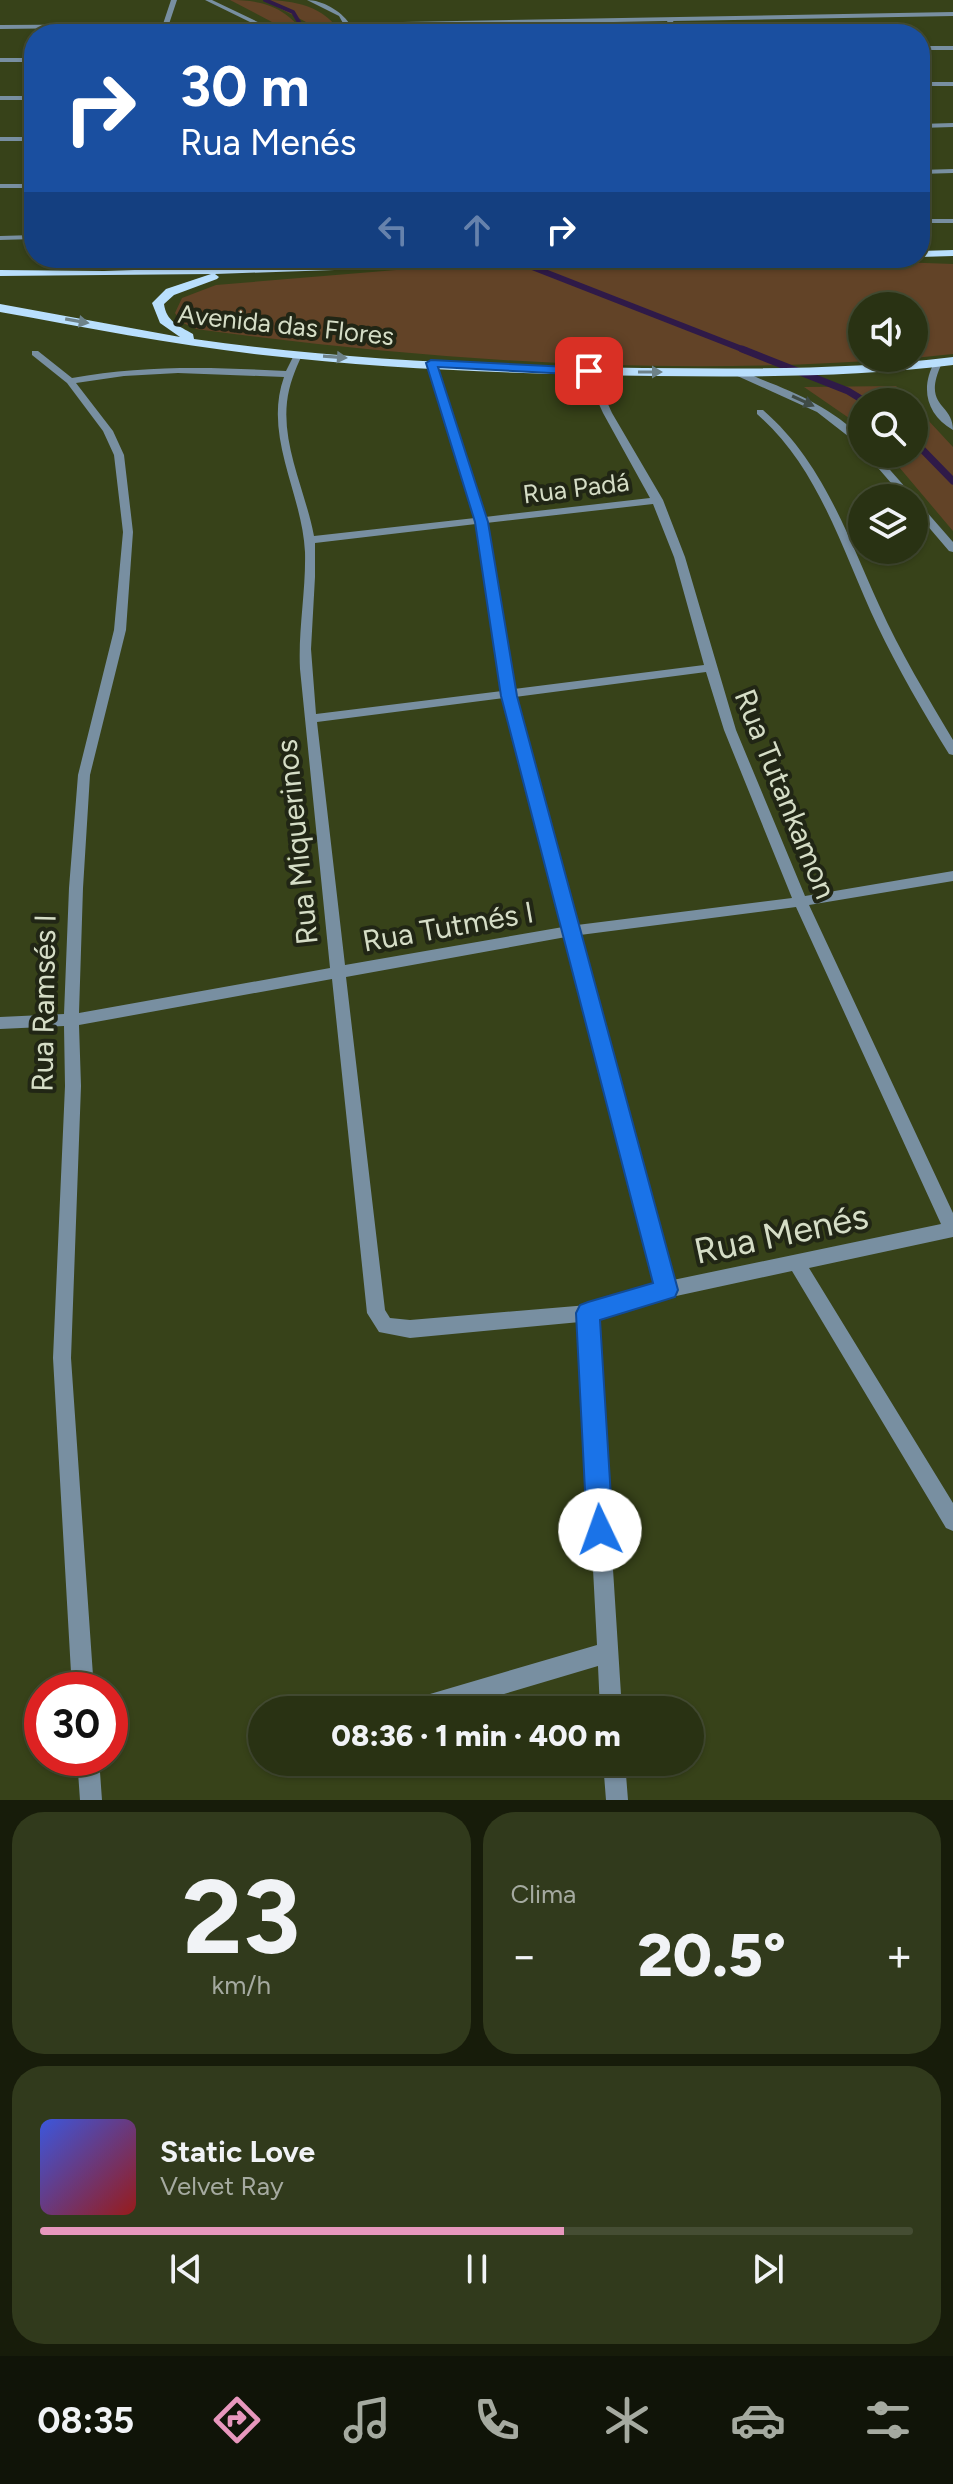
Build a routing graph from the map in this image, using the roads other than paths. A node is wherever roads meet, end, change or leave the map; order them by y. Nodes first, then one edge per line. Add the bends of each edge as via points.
1 (174, 0) edge
2 (208, 0) edge
3 (310, 0) edge
4 (953, 14) edge
5 (669, 19) junction
6 (166, 24) edge
7 (258, 24) edge
8 (347, 24) edge
9 (402, 24) edge
10 (671, 24) edge
11 (0, 27) edge
12 (24, 27) edge
13 (930, 48) edge
14 (953, 48) edge
15 (0, 60) edge
16 (24, 60) edge
17 (930, 84) edge
18 (953, 84) edge
19 (0, 98) edge
20 (24, 98) edge
21 (953, 125) edge
22 (930, 126) edge
23 (0, 139) edge
24 (24, 139) edge
25 (953, 171) edge
26 (930, 172) edge
27 (0, 186) edge
28 (24, 186) edge
29 (930, 221) edge
30 (953, 221) edge
31 (24, 237) edge
32 (0, 238) edge
33 (953, 253) edge
34 (930, 254) edge
35 (230, 268) edge
36 (260, 268) edge
37 (236, 269) junction
38 (0, 273) edge
39 (0, 308) edge
40 (202, 344) junction
41 (35, 353) dead end
42 (298, 355) junction
43 (953, 361) edge
44 (431, 363) junction
45 (938, 363) junction
46 (589, 371) junction
47 (736, 372) junction
48 (286, 374) junction
49 (70, 381) junction
50 (760, 412) dead end
51 (953, 427) edge
52 (848, 431) edge
53 (883, 468) edge
54 (897, 484) edge
55 (658, 500) junction
56 (928, 520) edge
57 (481, 522) junction
58 (309, 540) junction
59 (953, 549) edge
60 (708, 668) junction
61 (509, 696) junction
62 (310, 719) junction
63 (953, 751) edge
64 (953, 876) edge
65 (798, 902) junction
66 (570, 931) junction
67 (338, 974) junction
68 (71, 1020) junction
69 (0, 1023) edge
70 (953, 1229) edge
71 (796, 1263) junction
72 (667, 1290) junction
73 (588, 1313) junction
74 (385, 1326) joint
75 (953, 1521) edge
76 (607, 1653) junction
77 (82, 1672) edge
78 (461, 1696) edge
79 (610, 1696) edge
80 (89, 1776) edge
81 (615, 1776) edge
82 (91, 1800) edge
83 (617, 1800) edge

1 - 6 street
2 - 7 street
3 - 8 street via 341,15
4 - 5 street
5 - 9 street
5 - 10 street
11 - 12 street
13 - 14 street
15 - 16 street
17 - 18 street
19 - 20 street
21 - 22 street
23 - 24 street
25 - 26 street
27 - 28 street
29 - 30 street
31 - 32 street
33 - 34 main road
35 - 37 main road
36 - 37 main road, Avenida das Flores
37 - 38 main road, Avenida das Flores
37 - 40 main road via 170,292 158,303 164,322
39 -> 40 main road, Avenida das Flores
40 - 42 main road, Avenida das Flores
41 - 49 street, Rua Ramsés I
42 -> 44 main road, Avenida das Flores
42 - 48 street, Rua Miquerinos
43 - 45 main road, Avenida das Flores
44 - 46 main road, Avenida das Flores
44 - 57 street
45 - 47 main road, Avenida das Flores
45 - 51 street via 928,392
46 -> 47 main road, Avenida das Flores
46 - 55 street, Rua Tutankamon via 601,405
47 -> 52 street via 807,402
48 - 49 street via 189,368
48 - 58 street, Rua Miquerinos via 283,443
49 - 68 street, Rua Ramsés I via 108,431 119,455 128,532 120,630 84,775
50 - 63 street via 783,428 824,498 884,627
53 - 54 street
55 - 57 street, Rua Padá
55 - 60 street, Rua Tutankamon
56 - 59 street
57 - 58 street, Rua Padá
57 - 61 street
58 - 62 street, Rua Miquerinos via 305,644
60 - 61 street
60 - 65 street, Rua Tutankamon
61 - 62 street
61 - 66 street
62 - 67 street, Rua Miquerinos
64 - 65 street, Rua Tutmés I
65 - 66 street, Rua Tutmés I
65 - 70 street, Rua Tutankamon
66 - 67 street, Rua Tutmés I
66 - 72 street
67 - 68 street, Rua Tutmés I
67 - 74 street, Rua Miquerinos via 376,1313
68 - 69 street, Rua Tutmés I
68 - 77 street, Rua Ramsés I via 62,1358
70 - 71 street, Rua Menés
71 - 72 street, Rua Menés
71 - 75 street
72 - 73 street, Rua Menés
73 - 74 street, Rua Menés via 410,1329
73 - 76 street
76 - 78 street
76 - 79 street
80 - 82 street
81 - 83 street

